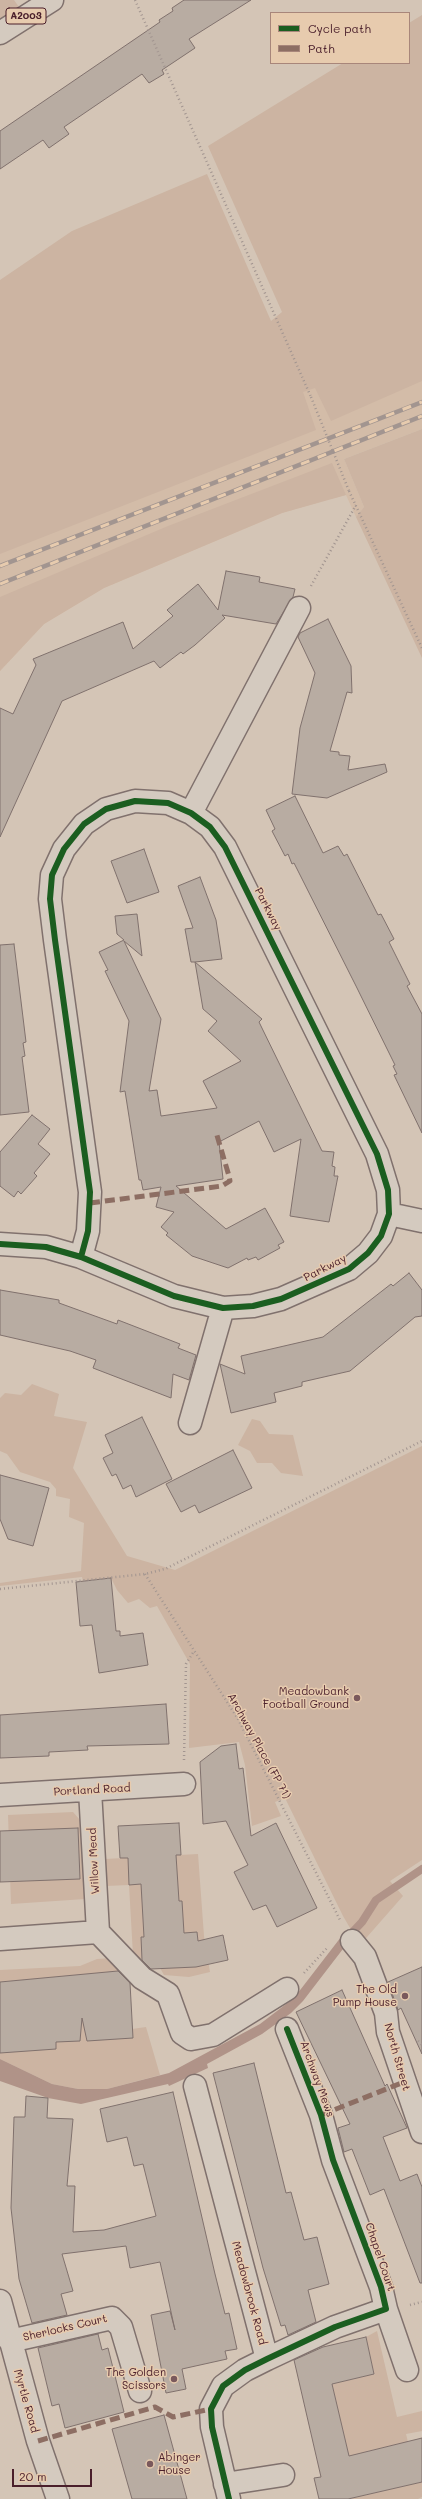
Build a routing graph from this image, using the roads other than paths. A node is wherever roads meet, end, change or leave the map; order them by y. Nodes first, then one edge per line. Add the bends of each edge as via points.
1 (52, 0) edge
2 (0, 33) edge
3 (299, 608) road end
4 (191, 813) junction
5 (389, 1214) junction
6 (422, 1221) edge
7 (0, 1244) edge
8 (81, 1257) junction
9 (223, 1308) junction
10 (190, 1423) dead end
11 (184, 1784) road end
12 (90, 1790) junction
13 (0, 1795) edge
14 (98, 1932) junction
15 (0, 1939) edge
16 (342, 1941) road end
17 (287, 1989) road end
18 (287, 2028) dead end
19 (195, 2086) dead end
20 (422, 2132) edge
21 (333, 2160) joint
22 (0, 2301) edge
23 (386, 2309) junction
24 (10, 2341) junction
25 (267, 2358) junction
26 (407, 2370) dead end
27 (140, 2391) dead end
28 (283, 2475) dead end
29 (227, 2491) edge
30 (58, 2499) edge

1 - 2 street, A2003
3 - 4 street
4 - 5 street, Parkway via 210,827 225,847 378,1154 388,1190
4 - 8 street, Parkway via 168,803 135,801 106,809 84,824 64,849 52,875 50,899 90,1192 88,1231
5 - 6 street
5 - 9 street, Parkway via 380,1236 368,1253 349,1269 281,1299 253,1306
7 - 8 street, Parkway via 46,1247
8 - 9 street, Parkway via 174,1296
9 - 10 street
11 - 12 street, Portland Road
12 - 13 street, Portland Road
12 - 14 street, Willow Mead
14 - 15 street
14 - 17 street via 142,1978 168,1994 182,2033 191,2039 213,2035
16 - 20 street, North Street via 365,1957 386,2013 388,2032
18 - 21 street, Archway Mews via 321,2115
19 - 25 street, Meadowbrook Road
21 - 23 street, Chapel Court via 381,2287
22 - 24 street, Myrtle Road
23 - 25 street, Chapel Court via 335,2327
23 - 26 street
24 - 27 street, Sherlocks Court via 112,2318 121,2328
24 - 30 street, Myrtle Road via 38,2442
25 - 29 street, Meadowbrook Road via 223,2386 211,2410 212,2427
28 - 29 street

